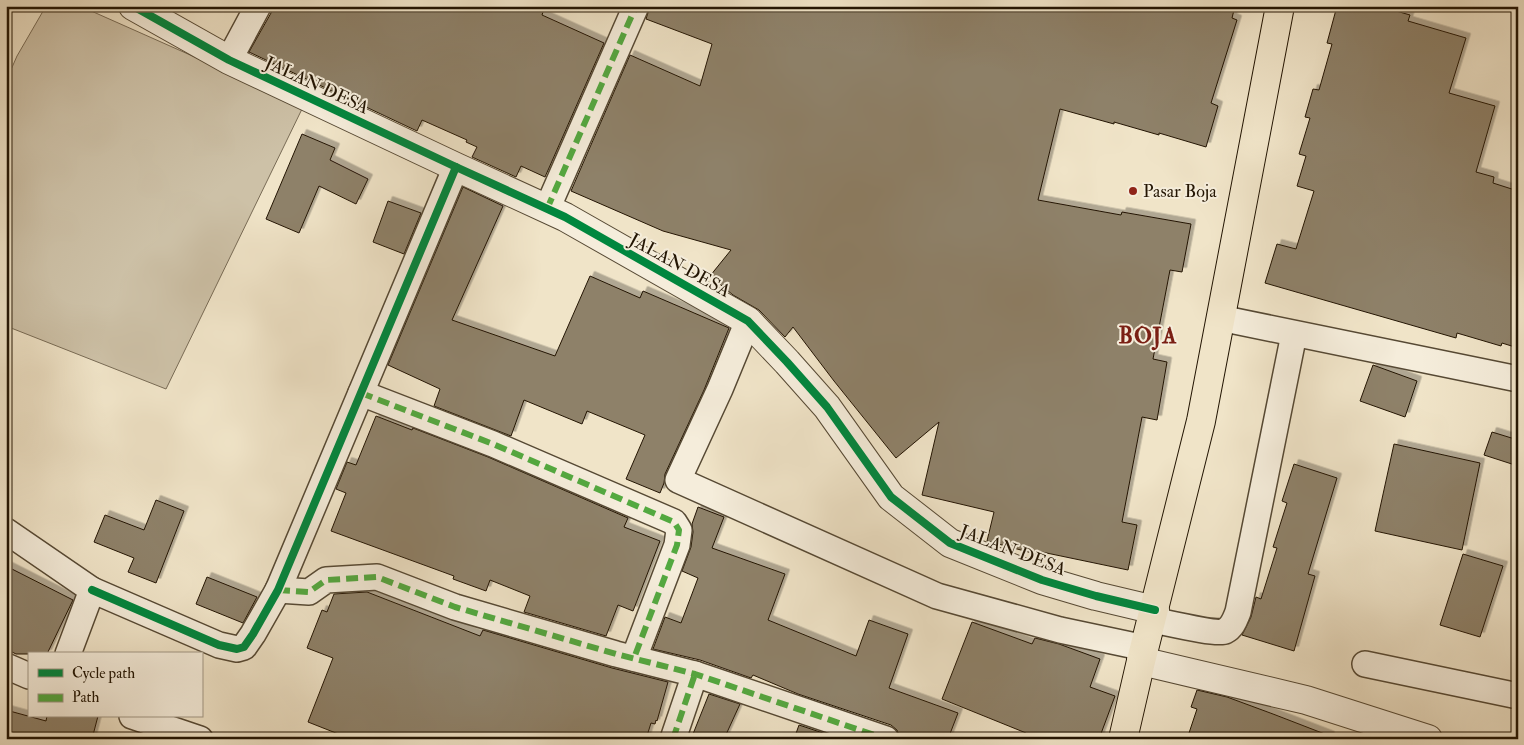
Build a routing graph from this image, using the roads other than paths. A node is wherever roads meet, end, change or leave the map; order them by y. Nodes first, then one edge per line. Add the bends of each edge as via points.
1 (133, 6) edge
2 (258, 6) edge
3 (636, 6) edge
4 (1280, 6) edge
5 (229, 60) junction
6 (456, 167) junction
7 (547, 209) junction
8 (1220, 318) junction
9 (748, 321) junction
10 (1294, 334) junction
11 (1518, 379) edge
12 (361, 393) junction
13 (6, 531) edge
14 (92, 590) junction
15 (278, 590) junction
16 (1153, 615) junction
17 (69, 652) edge
18 (1143, 655) junction
19 (634, 658) junction
20 (1365, 664) dead end
21 (6, 666) edge
22 (695, 674) junction
23 (28, 676) edge
24 (1518, 696) edge
25 (138, 718) edge
26 (200, 739) edge
27 (673, 739) edge
28 (886, 739) edge
29 (1124, 739) edge
30 (1428, 739) edge

1 - 5 street, JALAN DESA
2 - 5 street
3 - 7 street
4 - 8 main road
5 - 6 street, JALAN DESA
6 - 7 street, JALAN DESA
6 - 12 street
7 - 9 street, JALAN DESA
8 - 10 street
8 - 16 main road via 1200,421
9 - 16 street, JALAN DESA via 827,407 890,497 950,543 1042,580
9 - 18 street via 678,480 937,596
10 - 11 street
10 - 16 street via 1234,622 1222,632 1193,628
12 - 15 street
12 - 19 street via 493,444 674,522 679,530 678,545
13 - 14 street
14 - 15 street via 219,645 237,649 244,647 254,634
14 - 17 street
15 - 19 street via 309,592 326,580 377,577 455,607
16 - 18 main road
18 - 29 main road
18 - 30 street via 1306,700
19 - 22 street
20 - 24 street
21 - 23 street
22 - 27 street
22 - 28 street
25 - 26 street

